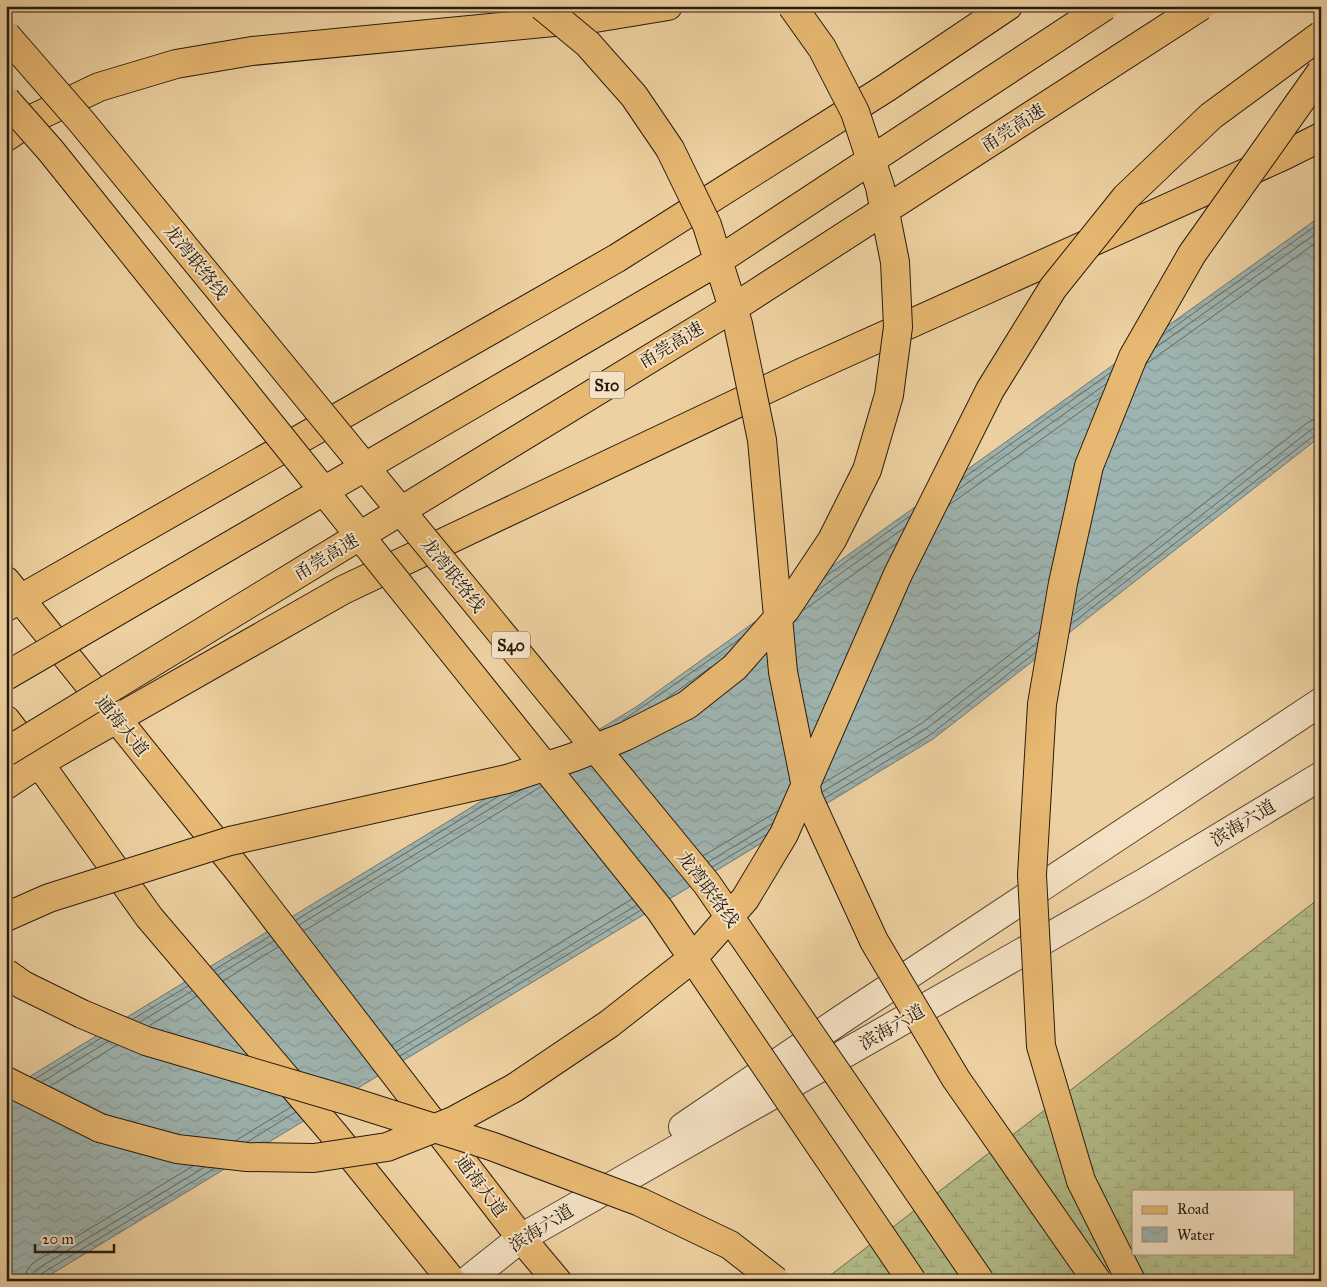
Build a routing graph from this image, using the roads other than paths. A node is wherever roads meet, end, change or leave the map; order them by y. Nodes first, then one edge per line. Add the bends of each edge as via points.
1 (542, 6) edge
2 (668, 6) edge
3 (792, 6) edge
4 (1008, 6) edge
5 (1105, 6) edge
6 (1201, 6) edge
7 (6, 35) edge
8 (1321, 35) edge
9 (1321, 72) edge
10 (6, 100) edge
11 (6, 137) edge
12 (1321, 137) edge
13 (11, 595) edge
14 (6, 676) edge
15 (1321, 702) edge
16 (115, 718) junction
17 (6, 720) edge
18 (6, 752) edge
19 (39, 763) junction
20 (1321, 776) edge
21 (6, 785) edge
22 (6, 917) edge
23 (6, 973) edge
24 (6, 1081) edge
25 (521, 1238) junction
26 (452, 1281) edge
27 (467, 1281) edge
28 (556, 1281) edge
29 (776, 1281) edge
30 (912, 1281) edge
31 (980, 1281) edge
32 (1097, 1281) edge
33 (1131, 1281) edge

1 - 32 main road, bridge via 588,44 634,96 670,149 707,226 738,324 762,440 782,672 808,797 874,941 946,1063
2 - 11 main road, bridge via 595,18 252,52 176,64 99,87 36,117
3 - 22 main road, bridge via 822,48 855,112 880,187 895,262 898,327 889,395 867,470 832,540 786,609 735,667 687,705 626,736 574,757 507,779 230,841 49,898
4 - 13 main road via 886,88 618,258
5 - 14 main road, bridge via 710,266
6 - 18 main road, 甬莞高速 / S10, bridge via 732,308
7 - 31 main road, 龙湾联络线 / S40, bridge via 81,121 707,884
8 - 24 main road, bridge via 1211,116 1126,197 1053,288 990,390 898,574 784,834 745,899 693,958 609,1024 514,1088 453,1122 387,1147 314,1158 247,1158 177,1149 100,1128
9 - 33 main road, bridge via 1192,254 1134,357 1090,466 1063,583 1042,704 1032,875 1041,1046 1081,1181
10 - 30 main road, bridge via 51,151 660,910
12 - 16 main road via 801,372 342,590
13 - 16 main road, 通海大道
15 - 25 street via 842,1019
16 - 19 main road
16 - 25 main road, 通海大道 via 239,871
17 - 19 main road
19 - 21 main road
19 - 26 main road, bridge via 149,917 333,1133
20 - 25 street, 滨海六道 via 1142,884
23 - 29 main road, bridge via 82,1014 146,1041 482,1143 640,1202 730,1245
25 - 27 street, 滨海六道
25 - 28 main road, 通海大道

